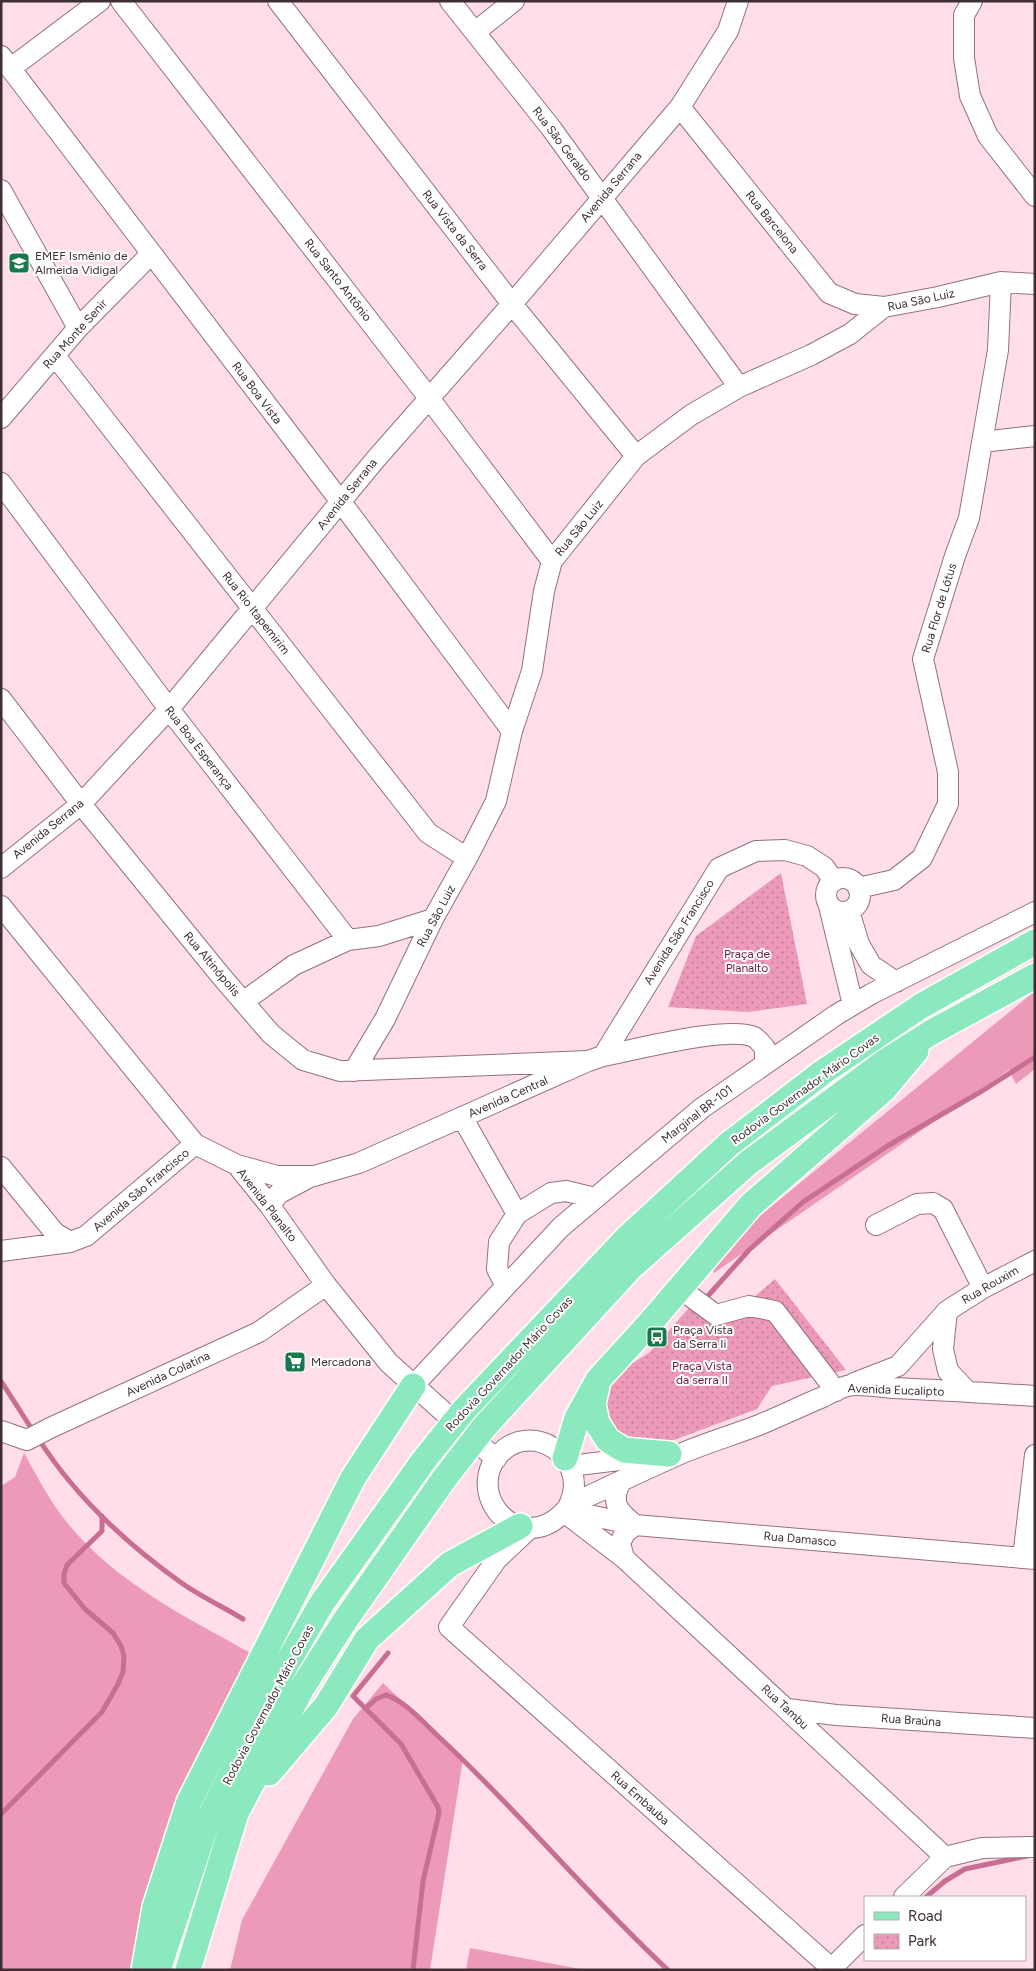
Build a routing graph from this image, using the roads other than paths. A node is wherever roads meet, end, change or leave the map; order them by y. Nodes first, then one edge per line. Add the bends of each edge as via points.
1 (100, 1) edge
2 (121, 1) edge
3 (278, 1) edge
4 (450, 1) edge
5 (514, 1) edge
6 (738, 1) edge
7 (972, 1) edge
8 (475, 32) junction
9 (6, 62) edge
10 (680, 106) junction
11 (1, 190) edge
12 (1035, 196) edge
13 (602, 198) junction
14 (152, 254) junction
15 (1001, 282) junction
16 (1034, 283) edge
17 (512, 304) junction
18 (884, 307) junction
19 (78, 328) junction
20 (55, 356) junction
21 (739, 387) junction
22 (429, 398) junction
23 (1, 418) edge
24 (1035, 436) edge
25 (982, 442) junction
26 (636, 456) junction
27 (1, 483) edge
28 (341, 502) junction
29 (552, 561) junction
30 (253, 609) junction
31 (1, 699) edge
32 (169, 709) junction
33 (512, 731) junction
34 (81, 804) junction
35 (467, 858) junction
36 (1, 868) edge
37 (834, 881) junction
38 (858, 888) junction
39 (1, 906) edge
40 (829, 906) junction
41 (849, 911) junction
42 (1035, 912) edge
43 (433, 919) junction
44 (348, 940) junction
45 (1035, 942) edge
46 (1035, 976) edge
47 (896, 982) junction
48 (243, 1002) junction
49 (853, 1005) junction
50 (932, 1032) junction
51 (596, 1058) junction
52 (508, 1064) junction
53 (765, 1064) junction
54 (354, 1071) junction
55 (511, 1095) junction
56 (462, 1117) junction
57 (195, 1144) junction
58 (237, 1165) junction
59 (1, 1166) edge
60 (314, 1176) junction
61 (595, 1198) junction
62 (270, 1206) junction
63 (517, 1214) junction
64 (876, 1225) dead end
65 (70, 1242) junction
66 (1, 1251) edge
67 (1035, 1261) edge
68 (326, 1285) junction
69 (506, 1286) junction
70 (679, 1288) junction
71 (983, 1288) junction
72 (946, 1311) junction
73 (598, 1380) junction
74 (413, 1386) junction
75 (842, 1388) junction
76 (968, 1392) junction
77 (1035, 1396) edge
78 (1, 1431) edge
79 (675, 1454) junction
80 (1035, 1455) edge
81 (496, 1459) junction
82 (567, 1462) junction
83 (620, 1483) junction
84 (566, 1509) junction
85 (635, 1525) junction
86 (525, 1527) junction
87 (624, 1558) junction
88 (1029, 1559) edge
89 (788, 1709) junction
90 (836, 1715) junction
91 (1035, 1728) edge
92 (824, 1743) junction
93 (236, 1813) junction
94 (1035, 1847) edge
95 (945, 1857) junction
96 (905, 1896) edge
97 (864, 1936) edge
98 (831, 1969) edge
99 (144, 1970) edge
100 (158, 1970) edge
101 (188, 1970) edge

1 - 9 street
2 - 22 street, Rua Santo Antônio
3 - 17 street, Rua Vista da Serra
4 - 8 street, Rua São Geraldo
5 - 8 street
6 - 10 street, Avenida Serrana via 728,31
7 - 12 street via 964,15 964,58 970,96 988,136
8 - 13 street, Rua São Geraldo
9 - 14 street, Rua Boa Vista
10 - 13 street, Avenida Serrana
10 - 18 street, Rua Barcelona via 829,293 855,304
11 - 19 street
13 - 17 street, Avenida Serrana
13 - 21 street, Rua São Geraldo
14 - 19 street, Rua Monte Senir
14 - 28 street, Rua Boa Vista
15 - 16 street, Rua São Luiz
15 - 18 street, Rua São Luiz
15 - 25 street, Rua Flor de Lótus via 998,350
17 - 22 street, Avenida Serrana
17 - 26 street, Rua Vista da Serra
18 - 21 street, Rua São Luiz via 850,334
19 - 20 street, Rua Monte Senir
20 - 23 street, Rua Monte Senir
20 - 30 street, Rua Rio Itapemirim
21 - 26 street, Rua São Luiz via 691,415
22 - 28 street, Avenida Serrana
22 - 29 street, Rua Santo Antônio
24 - 25 street
25 - 38 street, Rua Flor de Lótus via 969,518 923,659 948,772 948,804 922,858 894,880
26 - 29 street, Rua São Luiz
27 - 32 street, Rua Boa Esperança
28 - 30 street, Avenida Serrana
28 - 33 street, Rua Boa Vista
29 - 33 street, Rua São Luiz via 532,672
30 - 32 street, Avenida Serrana
30 - 35 street, Rua Rio Itapemirim via 428,833
31 - 34 street, Rua Altinópolis
32 - 34 street, Avenida Serrana
32 - 44 street, Rua Boa Esperança
33 - 35 street, Rua São Luiz via 496,801
34 - 36 street, Avenida Serrana
34 - 48 street, Rua Altinópolis
35 - 43 street, Rua São Luiz
37 - 38 street via 852,880
37 - 40 street via 826,890
37 - 51 street, Avenida São Francisco via 824,867 807,856 785,850 756,851 718,868
38 - 41 street via 858,904
39 - 57 street, Avenida Planalto
40 - 41 street via 838,912
40 - 49 street
41 - 47 street via 859,944 871,966
42 - 47 street, Marginal BR-101
43 - 44 street via 379,936
43 - 54 street, Rua São Luiz via 385,1019
44 - 48 street via 294,965
45 - 100 main road, Rodovia Governador Mário Covas, bridge via 922,1006 823,1072 729,1144 627,1238 464,1410 424,1460 322,1603 282,1672 206,1825
46 - 50 main road, Rodovia Governador Mário Covas
47 - 49 street, Marginal BR-101
48 - 54 street, Rua Altinópolis via 271,1034 304,1060 340,1071
49 - 53 street, Marginal BR-101
50 - 70 main road via 884,1088 751,1205
50 - 93 main road, Rodovia Governador Mário Covas, bridge via 886,1061 748,1163 630,1268 485,1426 344,1622 302,1688
51 - 52 street, Rua Altinópolis
51 - 53 street, Avenida Central via 702,1036 736,1035 754,1038 765,1048
51 - 55 street, Avenida Central
52 - 54 street, Rua Altinópolis
52 - 55 street via 517,1075 517,1086
53 - 61 street, Marginal BR-101 via 702,1108
55 - 56 street, Avenida Central
56 - 60 street, Avenida Central via 359,1163
56 - 63 street
57 - 58 street, Avenida Planalto
57 - 65 street, Avenida São Francisco via 86,1236
58 - 60 street, Avenida Central via 277,1176
58 - 62 street, Avenida Planalto
59 - 65 street via 55,1233
60 - 62 street via 278,1194
61 - 63 street via 566,1191 551,1193
61 - 69 street, Marginal BR-101 via 561,1227
62 - 68 street, Avenida Planalto
63 - 69 street via 499,1242 498,1269
64 - 71 street via 917,1204 933,1203 943,1209
65 - 66 street, Avenida São Francisco
67 - 71 street, Rua Rouxim
68 - 74 street, Avenida Planalto via 389,1363
68 - 78 street, Avenida Colatina via 259,1332 27,1440
69 - 74 street, Marginal BR-101
70 - 73 main road
70 - 75 street via 716,1315 749,1306 775,1311
71 - 72 street, Rua Rouxim
72 - 75 street, Rua Rouxim via 898,1366
72 - 76 street via 943,1348 948,1371
73 - 79 main road via 593,1404 597,1423 608,1440 624,1450
73 - 82 main road via 577,1418
74 - 81 street, Avenida Planalto
74 - 99 main road via 353,1478 189,1802 155,1907
75 - 76 street, Avenida Eucalipto
75 - 79 street, Avenida Eucalipto via 758,1425
76 - 77 street, Avenida Eucalipto
79 - 82 street, Avenida Eucalipto
79 - 83 street, Avenida Eucalipto
80 - 88 street
81 - 82 street via 511,1445 532,1441 552,1446
81 - 86 street via 488,1478 490,1499 502,1516
82 - 84 street via 574,1480 574,1491
83 - 84 street, Avenida Eucalipto
83 - 85 street via 615,1492 616,1504 622,1515
84 - 85 street, Rua Damasco
84 - 86 street via 550,1524
84 - 87 street, Rua Tambu
85 - 87 street via 625,1533 620,1543
85 - 88 street, Rua Damasco
86 - 93 main road via 450,1564 366,1639 326,1706
86 - 98 street, Rua Embauba via 497,1559 449,1627
87 - 89 street, Rua Tambu
89 - 90 street, Rua Braúna
89 - 92 street, Rua Tambu
90 - 91 street, Rua Braúna
90 - 92 street
92 - 95 street, Rua Tambu
93 - 101 main road, Rodovia Governador Mário Covas
94 - 95 street via 982,1848
95 - 96 street
97 - 98 street

